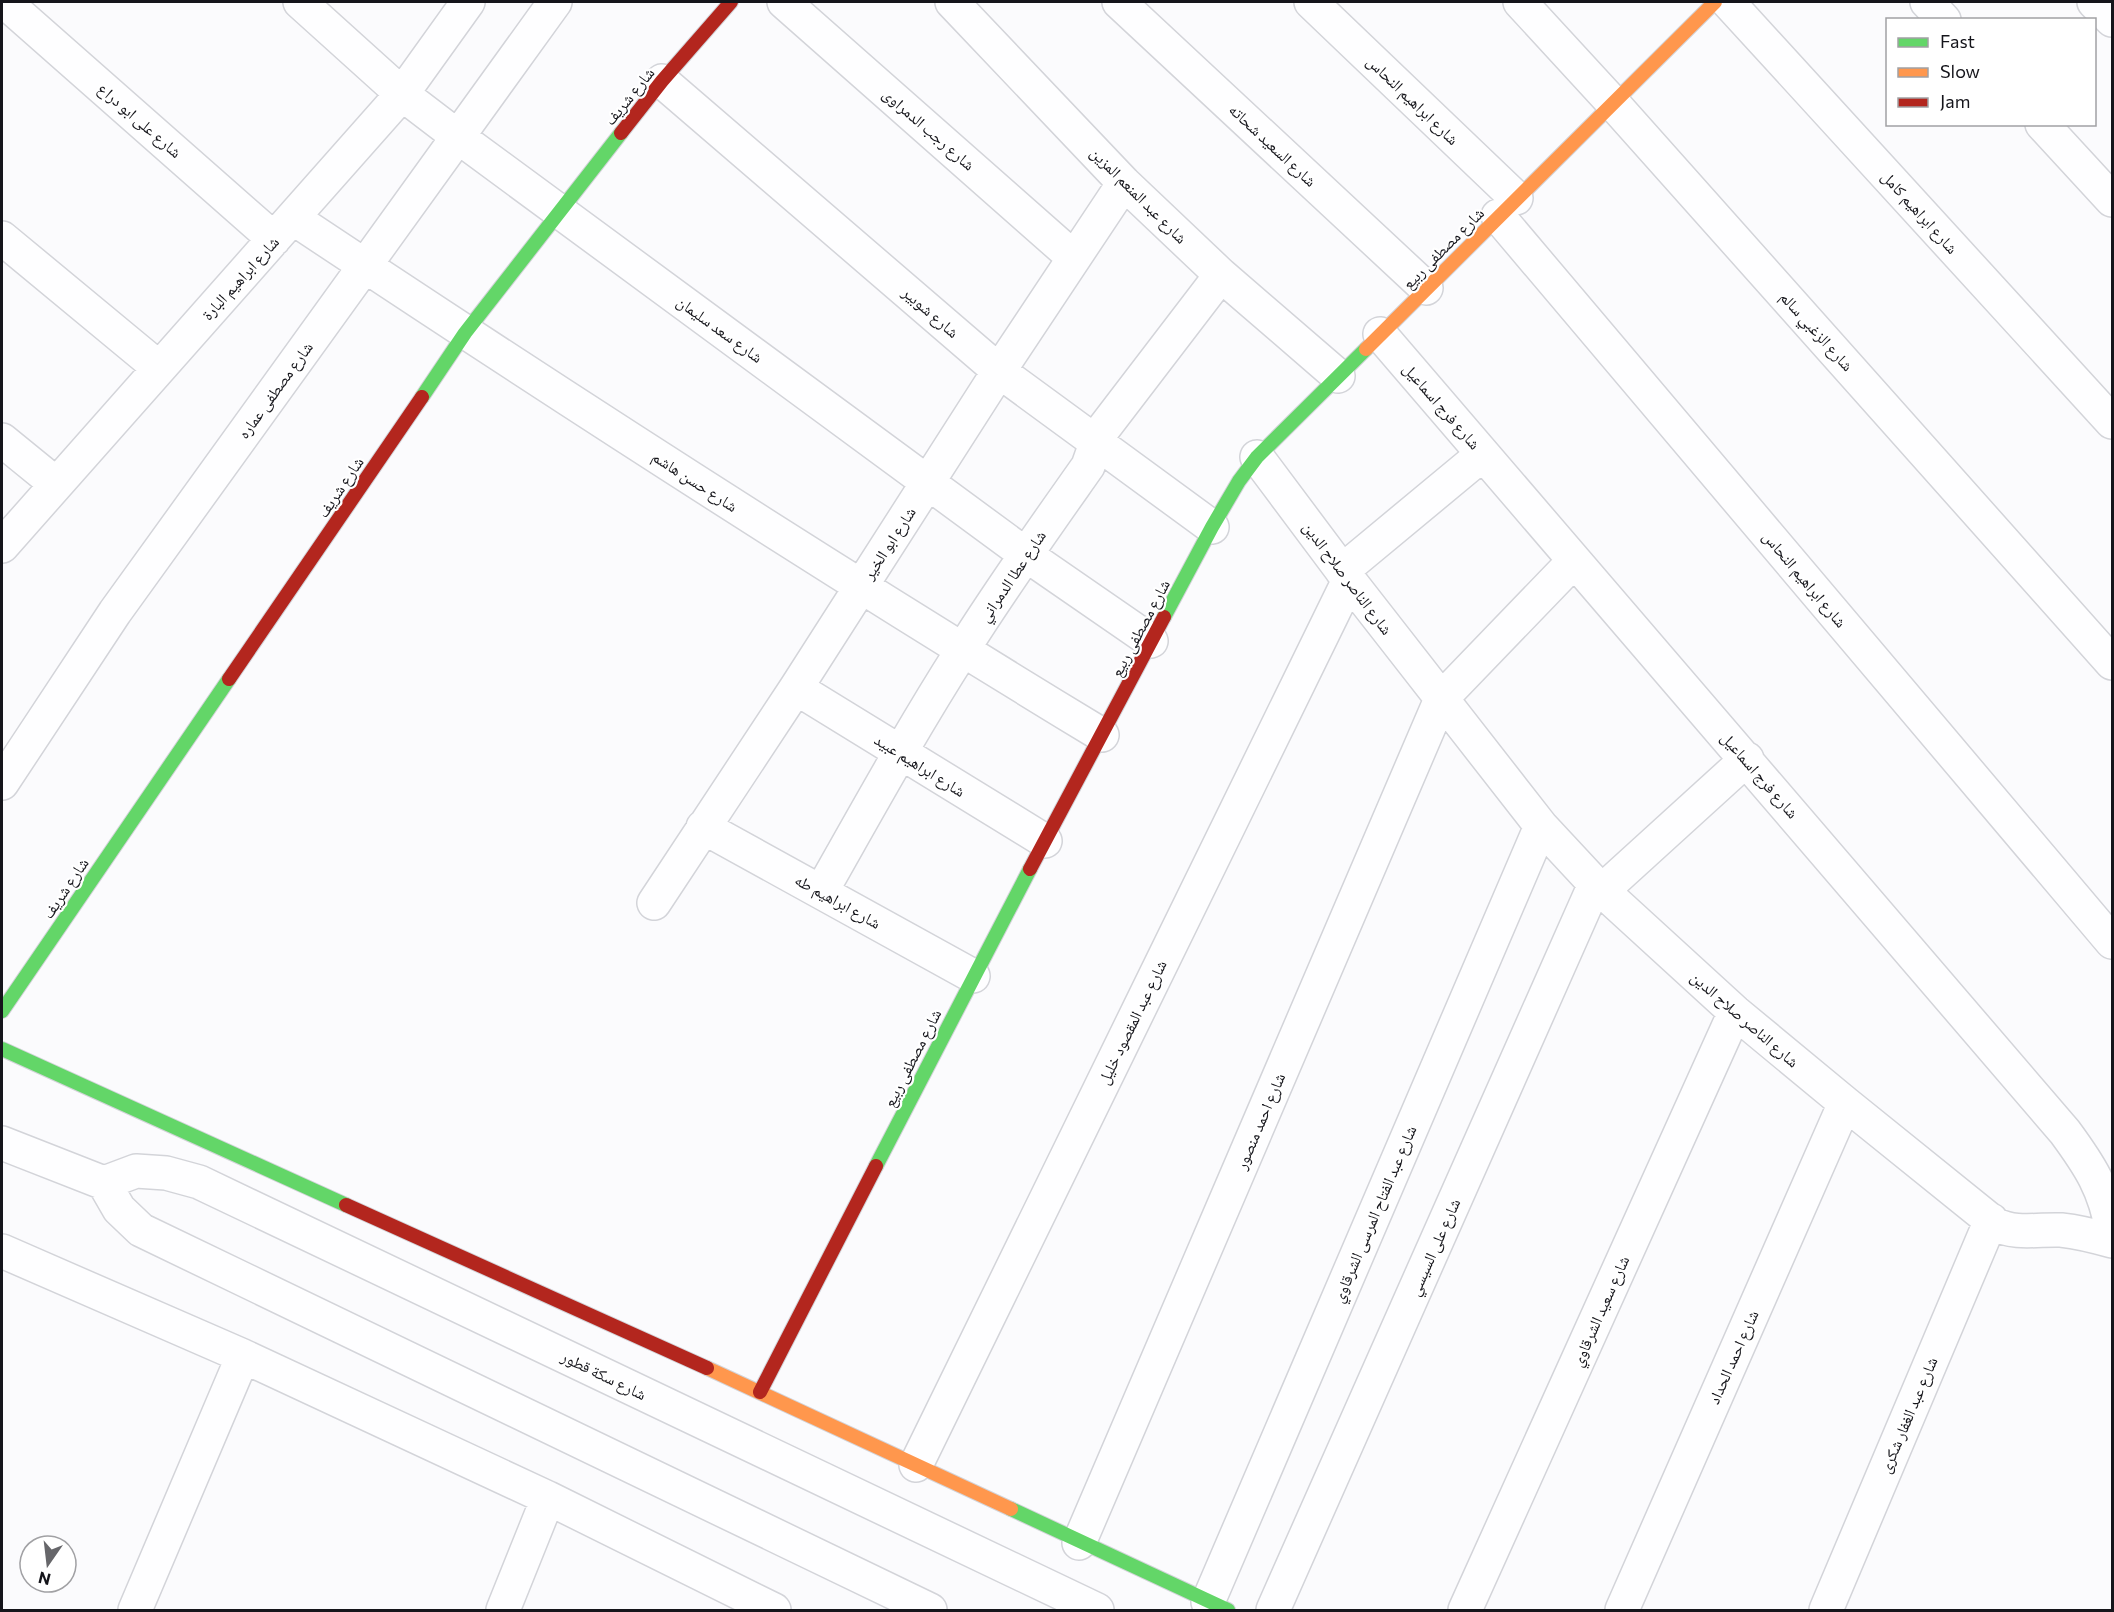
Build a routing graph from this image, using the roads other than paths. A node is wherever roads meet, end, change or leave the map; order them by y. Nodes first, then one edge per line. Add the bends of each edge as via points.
1 (5, 2) edge
2 (300, 2) edge
3 (468, 2) edge
4 (555, 2) edge
5 (732, 2) edge
6 (784, 2) edge
7 (952, 2) edge
8 (1119, 2) edge
9 (1311, 2) edge
10 (1520, 2) edge
11 (1716, 2) edge
12 (1728, 2) edge
13 (1927, 2) edge
14 (2094, 2) edge
15 (1942, 18) edge
16 (2112, 20) edge
17 (662, 81) junction
18 (402, 94) junction
19 (1612, 102) junction
20 (2044, 126) edge
21 (457, 136) junction
22 (1124, 183) junction
23 (2112, 200) edge
24 (1507, 207) junction
25 (560, 210) junction
26 (284, 229) junction
27 (2, 238) edge
28 (1073, 257) junction
29 (364, 265) junction
30 (1221, 275) junction
31 (1426, 288) junction
32 (465, 333) junction
33 (1380, 334) junction
34 (159, 368) junction
35 (999, 371) junction
36 (1338, 376) junction
37 (2112, 422) edge
38 (2, 440) edge
39 (1094, 441) junction
40 (1483, 454) junction
41 (1257, 457) junction
42 (928, 482) junction
43 (56, 484) junction
44 (1212, 527) junction
45 (2, 546) edge
46 (1025, 554) junction
47 (1574, 561) junction
48 (1346, 575) junction
49 (861, 587) junction
50 (1151, 641) junction
51 (962, 650) junction
52 (2112, 663) edge
53 (796, 688) junction
54 (1441, 699) junction
55 (1102, 735) junction
56 (900, 752) junction
57 (1747, 759) junction
58 (2, 783) edge
59 (1541, 826) junction
60 (703, 827) junction
61 (1045, 841) junction
62 (1599, 887) junction
63 (821, 892) junction
64 (654, 903) dead end
65 (2112, 942) edge
66 (973, 976) junction
67 (2, 1011) edge
68 (1735, 1012) junction
69 (2, 1049) edge
70 (1845, 1103) junction
71 (2, 1143) edge
72 (104, 1183) junction
73 (1991, 1220) junction
74 (2112, 1231) edge
75 (2112, 1241) edge
76 (2, 1251) edge
77 (243, 1356) junction
78 (760, 1392) junction
79 (916, 1465) junction
80 (548, 1498) junction
81 (1079, 1543) junction
82 (722, 1599) edge
83 (1218, 1606) edge
84 (135, 1611) edge
85 (503, 1611) edge
86 (774, 1611) edge
87 (930, 1611) edge
88 (1097, 1611) edge
89 (1273, 1611) edge
90 (1465, 1611) edge
91 (1622, 1611) edge
92 (1826, 1611) edge

1 - 26 street, شارع على ابو دراع
2 - 18 street, شارع سعد سليمان
3 - 18 street, شارع ابراهيم البارة
4 - 21 street, شارع مصطفى عماره
5 - 17 street, شارع شريف
6 - 28 street, شارع رجب الدمراوى
7 - 22 street, شارع عبد المنعم المزين
8 - 31 street, شارع السعيد شحاته
9 - 24 street, شارع ابراهيم النحاس
10 - 19 street, شارع الزغبي سالم
11 - 19 street, شارع مصطفى ربيع
12 - 37 street, شارع ابراهيم كامل
13 - 15 street
14 - 16 street
17 - 25 street, شارع شريف
17 - 35 street, شارع شوبير
18 - 21 street, شارع سعد سليمان
18 - 26 street, شارع ابراهيم البارة
19 - 24 street, شارع مصطفى ربيع
19 - 52 street, شارع الزغبي سالم
20 - 23 street
21 - 25 street, شارع سعد سليمان
21 - 29 street, شارع مصطفى عماره
22 - 28 street, شارع ابو الخير
22 - 30 street, شارع عبد المنعم المزين
24 - 31 street, شارع مصطفى ربيع
24 - 65 street, شارع ابراهيم النحاس
25 - 32 street, شارع شريف
25 - 42 street, شارع سعد سليمان
26 - 29 street, شارع حسن هاشم
26 - 34 street, شارع ابراهيم البارة
27 - 34 street
28 - 35 street, شارع ابو الخير
29 - 32 street, شارع حسن هاشم
29 - 58 street, شارع مصطفى عماره via 115,612
30 - 36 street, شارع عبد المنعم المزين
30 - 39 street, شارع عطا الدمراني
31 - 33 street, شارع مصطفى ربيع
32 - 49 street, شارع حسن هاشم
32 - 67 street, شارع شريف
33 - 36 street, شارع مصطفى ربيع
33 - 40 street, شارع فرج اسماعيل
34 - 43 street, شارع ابراهيم البارة
35 - 39 street, شارع شوبير
35 - 42 street, شارع ابو الخير
36 - 41 street, شارع مصطفى ربيع
38 - 43 street
39 - 44 street, شارع شوبير
39 - 46 street, شارع عطا الدمراني via 1088,466
40 - 47 street, شارع فرج اسماعيل
40 - 48 street
41 - 44 street, شارع مصطفى ربيع
41 - 48 street, شارع الناصر صلاح الدين
42 - 46 street, شارع سعد سليمان
42 - 49 street, شارع ابو الخير
43 - 45 street, شارع ابراهيم البارة
44 - 50 street, شارع مصطفى ربيع
46 - 50 street, شارع سعد سليمان
46 - 51 street, شارع عطا الدمراني
47 - 54 street
47 - 57 street, شارع فرج اسماعيل
48 - 54 street, شارع الناصر صلاح الدين
48 - 79 street, شارع عبد المقصود خليل
49 - 51 street, شارع حسن هاشم
49 - 53 street, شارع ابو الخير
50 - 55 street, شارع مصطفى ربيع
51 - 55 street, شارع حسن هاشم
51 - 56 street, شارع عطا الدمراني
53 - 56 street, شارع ابراهيم عبيد
53 - 60 street, شارع ابو الخير
54 - 59 street, شارع الناصر صلاح الدين
54 - 81 street, شارع احمد منصور
55 - 61 street, شارع مصطفى ربيع
56 - 61 street, شارع ابراهيم عبيد
56 - 63 street, شارع عطا الدمراني
57 - 62 street, شارع على السيسي
57 - 74 street, شارع فرج اسماعيل via 2065,1132 2098,1181
59 - 62 street, شارع الناصر صلاح الدين
59 - 83 street, شارع عبد الفتاح المرسى الشرقاوي
60 - 63 street, شارع ابراهيم طه
60 - 64 street, شارع ابو الخير
61 - 66 street, شارع مصطفى ربيع
62 - 68 street, شارع الناصر صلاح الدين
62 - 89 street, شارع على السيسي
63 - 66 street, شارع ابراهيم طه
66 - 78 street, شارع مصطفى ربيع
68 - 70 street, شارع الناصر صلاح الدين
68 - 90 street, شارع سعيد الشرقاوي
69 - 78 street
70 - 73 street, شارع الناصر صلاح الدين
70 - 91 street, شارع احمد الحداد
71 - 72 street
72 - 87 street via 119,1209 141,1230
72 - 88 street, شارع سكة قطور via 136,1171 166,1173 199,1182
73 - 75 street, شارع الناصر صلاح الدين via 2007,1229 2064,1231
73 - 92 street, شارع عبد الغفار شكرى
76 - 77 street
77 - 80 street
77 - 84 street
78 - 79 street
79 - 81 street
80 - 82 street
80 - 85 street
81 - 83 street
82 - 86 street

